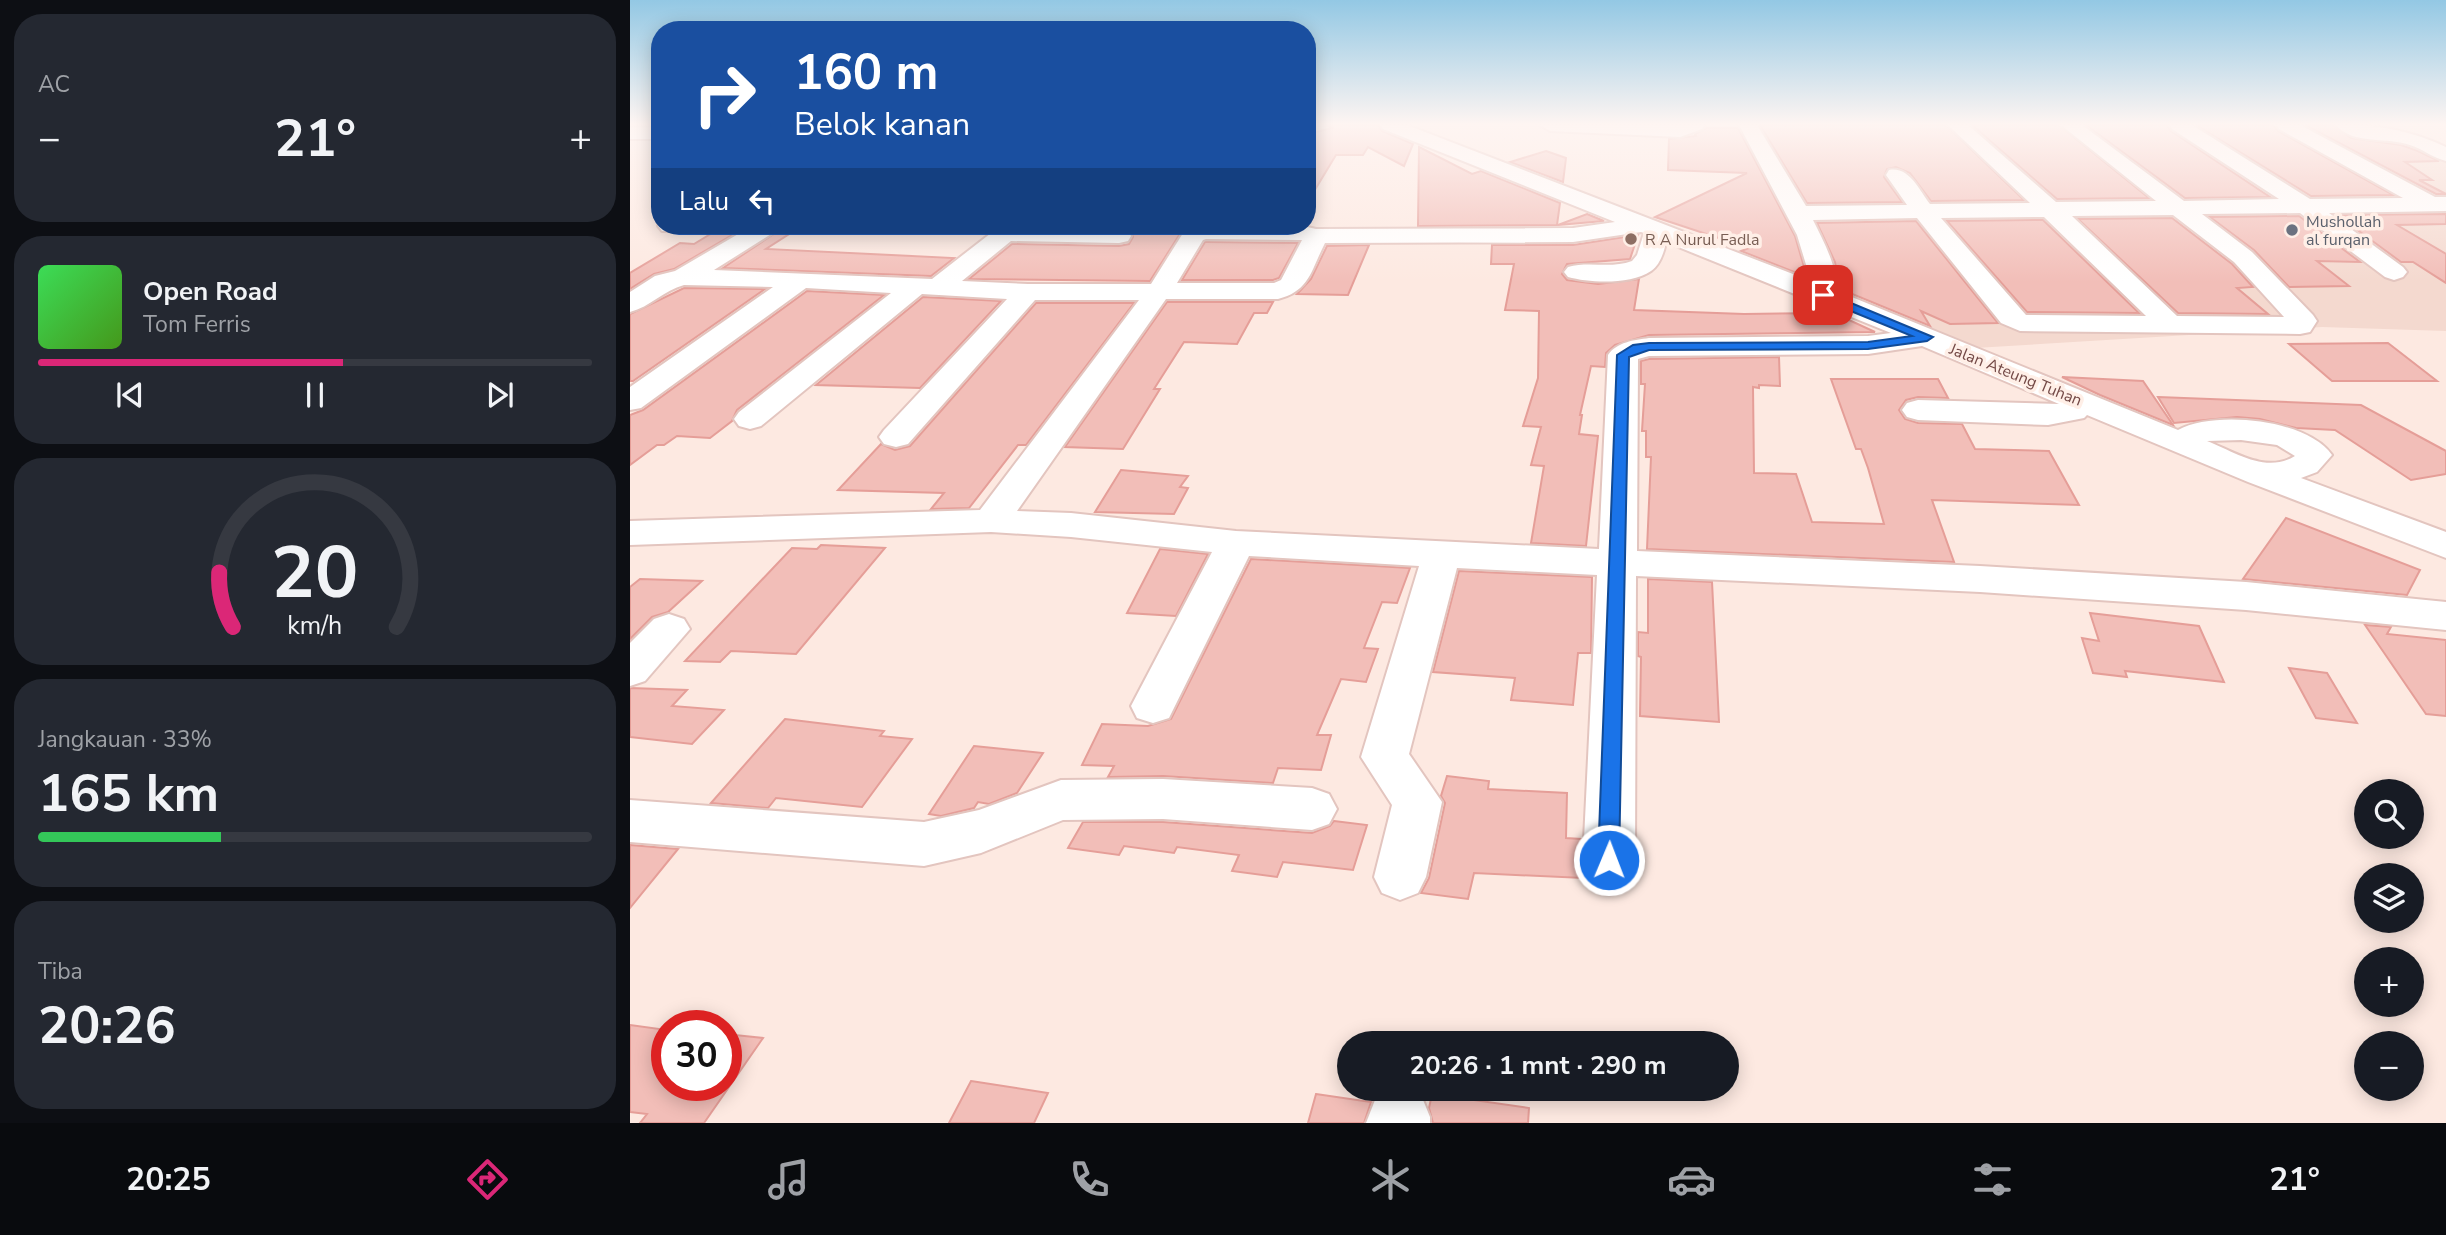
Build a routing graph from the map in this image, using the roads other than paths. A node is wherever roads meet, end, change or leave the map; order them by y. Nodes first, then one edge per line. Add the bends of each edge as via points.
1 (1521, 177) edge
2 (1778, 177) edge
3 (1899, 177) edge
4 (2014, 177) edge
5 (2138, 177) edge
6 (2261, 177) edge
7 (2385, 177) edge
8 (2305, 206) junction
9 (2441, 207) edge
10 (2178, 208) junction
11 (2050, 210) junction
12 (1923, 211) junction
13 (1798, 213) junction
14 (1648, 228) junction
15 (753, 235) edge
16 (1004, 235) edge
17 (1085, 235) edge
18 (1194, 235) edge
19 (1312, 235) edge
20 (1119, 236) dead end
21 (1316, 236) junction
22 (1577, 272) dead end
23 (2394, 272) dead end
24 (684, 277) junction
25 (800, 280) junction
26 (926, 287) junction
27 (1159, 290) junction
28 (1028, 292) junction
29 (1823, 295) junction
30 (630, 304) edge
31 (2170, 325) junction
32 (1927, 337) junction
33 (630, 401) edge
34 (2082, 401) junction
35 (1918, 410) dead end
36 (750, 419) dead end
37 (896, 437) dead end
38 (2184, 443) junction
39 (2260, 475) junction
40 (991, 521) junction
41 (630, 533) edge
42 (1237, 543) junction
43 (2446, 546) edge
44 (1441, 555) junction
45 (1617, 562) junction
46 (2446, 616) edge
47 (669, 629) dead end
48 (630, 670) edge
49 (1153, 706) dead end
50 (1312, 809) dead end
51 (630, 821) edge
52 (1609, 860) dead end
53 (1400, 877) dead end

1 - 14 street, Jalan Ateung Tuhan
2 - 13 street
3 - 12 street
4 - 11 street
5 - 10 street
6 - 8 street
7 - 9 street
8 - 9 street
8 - 10 street
8 - 23 street
10 - 11 street
10 - 31 street via 2243,257 2303,321 2300,326
11 - 12 street
11 - 31 street
12 - 13 street
12 - 31 street via 2020,323
13 - 29 street via 1825,277
14 - 21 street via 1573,235
14 - 22 street via 1648,260 1641,268
14 - 29 street, Jalan Ateung Tuhan
15 - 24 street
16 - 26 street
17 - 20 street
18 - 27 street
19 - 21 street
21 - 27 street via 1287,289
24 - 25 street
24 - 30 street via 664,282
25 - 26 street
25 - 33 street
26 - 28 street
26 - 36 street
27 - 28 street
27 - 40 street
28 - 37 street
29 - 32 street, Jalan Ateung Tuhan
32 - 34 street, Jalan Ateung Tuhan
32 - 45 street via 1868,345 1649,347 1623,355
34 - 35 street via 2073,411 2048,415
34 - 38 street, Jalan Ateung Tuhan
38 - 39 street, Jalan Ateung Tuhan
38 - 39 street via 2199,433 2268,433 2294,440 2315,455 2311,462 2286,472
39 - 43 street, Jalan Ateung Tuhan
40 - 41 street
40 - 42 street
42 - 44 street
42 - 49 street
44 - 45 street
44 - 53 street via 1385,757 1417,802
45 - 46 street via 1980,579
45 - 52 street
47 - 48 street
50 - 51 street via 1163,799 1061,800 981,831 924,844

